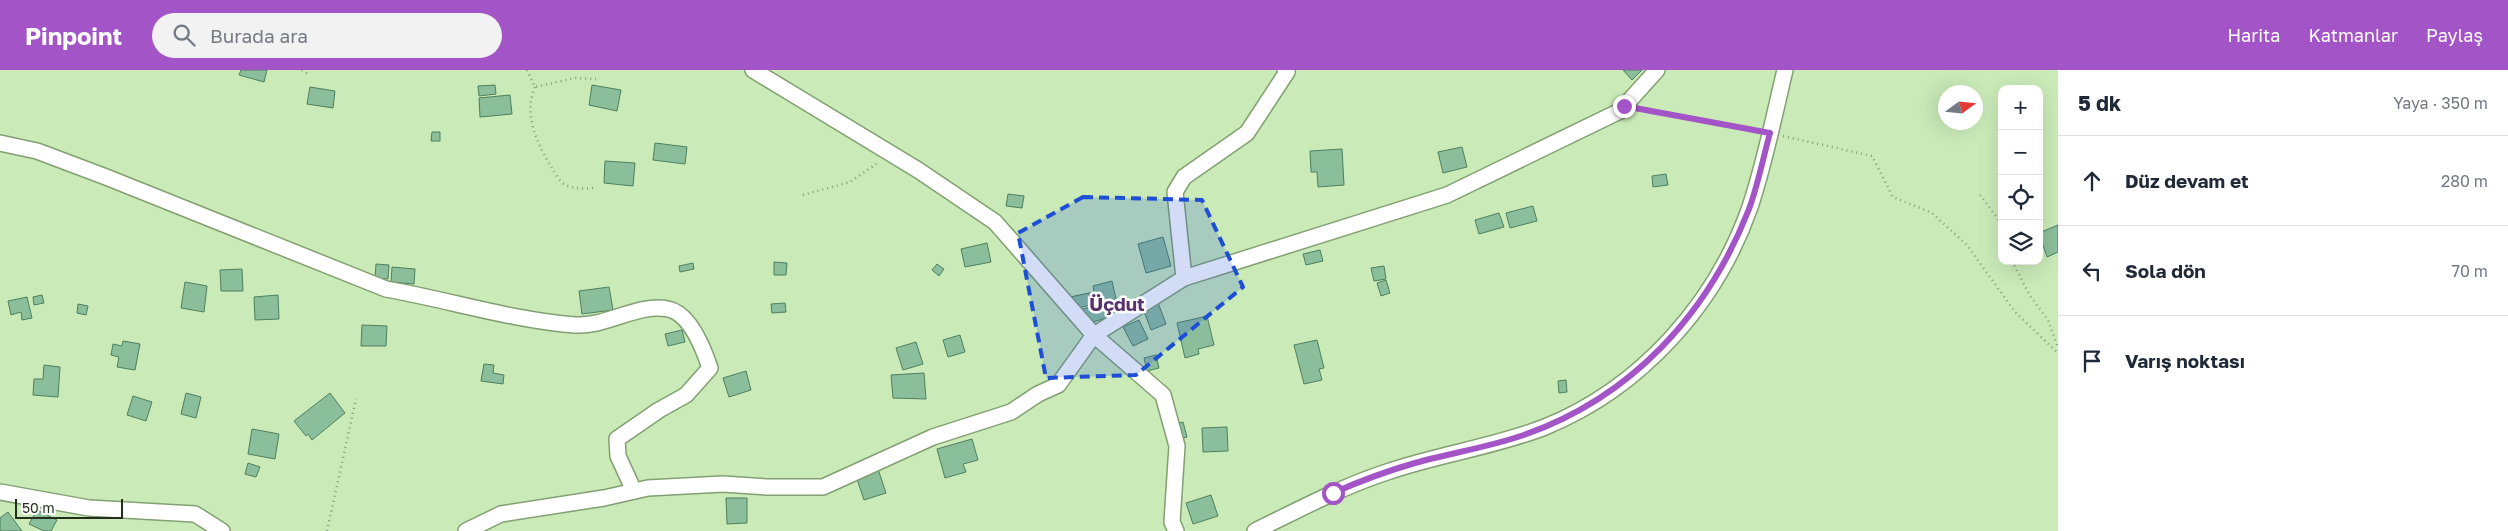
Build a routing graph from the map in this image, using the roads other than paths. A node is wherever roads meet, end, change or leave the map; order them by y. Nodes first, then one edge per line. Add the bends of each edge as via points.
1 (753, 70) edge
2 (1285, 70) edge
3 (1657, 70) edge
4 (1785, 70) edge
5 (0, 143) edge
6 (1184, 278) junction
7 (1094, 334) junction
8 (634, 491) junction
9 (0, 492) edge
10 (222, 531) edge
11 (466, 531) edge
12 (1176, 531) edge
13 (1255, 531) edge

1 - 7 street via 995,222
2 - 6 street via 1287,72 1247,133 1184,177 1175,192
3 - 6 street via 1620,111 1447,195
4 - 13 street via 1750,207 1716,277 1680,329 1646,364 1590,405 1547,426 1387,472 1333,493
5 - 8 street via 106,177 386,289 478,310 577,325 607,322 639,311 669,309 689,323 703,345 710,368 686,395 617,439 618,456
6 - 7 street
7 - 8 street via 1058,385 1012,412 934,437 823,487 724,484
7 - 12 street via 1163,394 1177,446 1172,522
8 - 11 street via 501,514
9 - 10 street via 89,508 195,514

